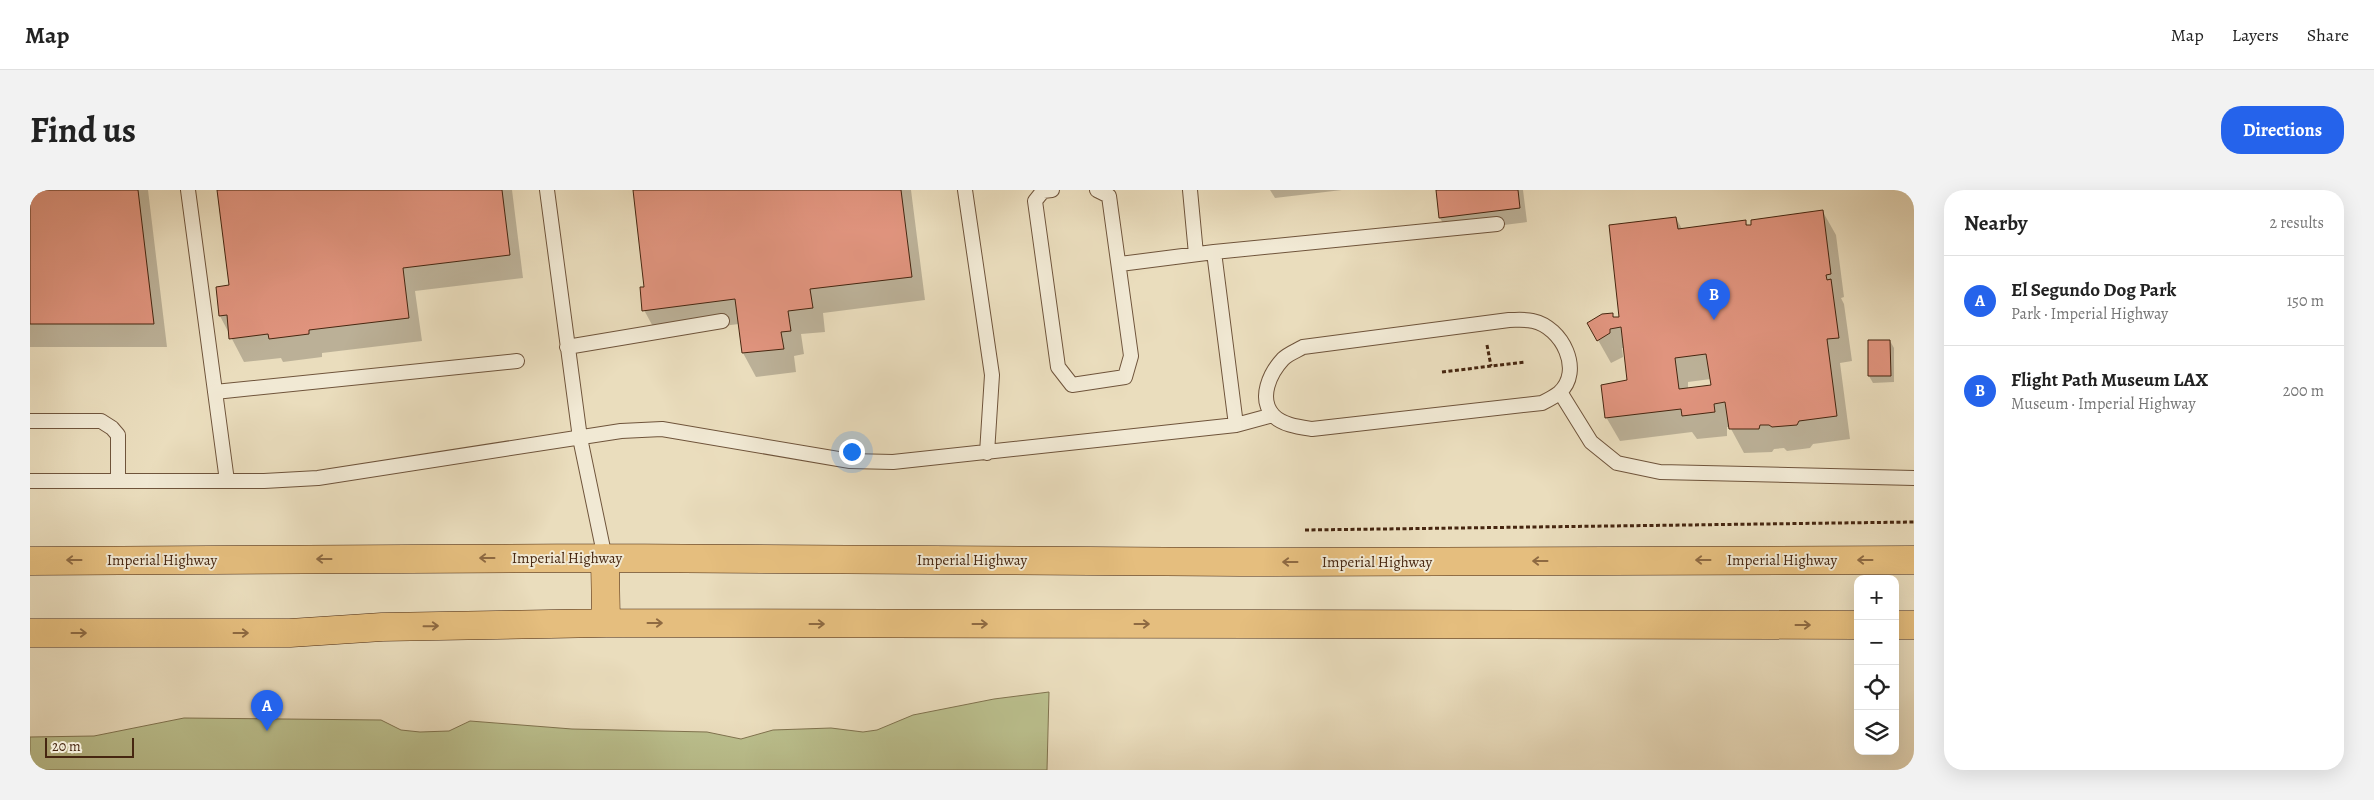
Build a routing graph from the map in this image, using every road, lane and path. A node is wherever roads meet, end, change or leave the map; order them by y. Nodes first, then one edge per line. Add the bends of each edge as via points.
1 (188, 190) edge
2 (547, 190) edge
3 (965, 190) edge
4 (1052, 190) edge
5 (1098, 190) edge
6 (1190, 190) edge
7 (1497, 224) dead end
8 (1214, 252) junction
9 (1196, 254) junction
10 (1120, 264) junction
11 (722, 321) dead end
12 (1487, 343) dead end
13 (567, 346) junction
14 (517, 361) dead end
15 (1525, 362) dead end
16 (1490, 366) junction
17 (1442, 372) dead end
18 (215, 392) junction
19 (1560, 392) junction
20 (1273, 415) junction
21 (30, 421) edge
22 (1236, 425) junction
23 (580, 438) junction
24 (987, 453) junction
25 (1914, 478) edge
26 (118, 481) junction
27 (227, 481) junction
28 (30, 482) edge
29 (1914, 522) edge
30 (1301, 530) dead end
31 (605, 558) junction
32 (1914, 560) edge
33 (30, 561) edge
34 (606, 623) junction
35 (1854, 625) edge
36 (1899, 625) edge
37 (1914, 625) edge
38 (30, 633) edge

1 - 18 lane
2 - 13 lane
3 - 24 lane via 992,375
4 - 10 lane via 1043,191 1035,201 1058,367 1072,384 1125,377 1132,356
5 - 10 lane via 1109,196
6 - 9 lane
7 - 8 lane
8 - 9 lane
8 - 22 lane
9 - 10 lane
11 - 13 lane
12 - 16 path
13 - 23 lane
14 - 18 lane
15 - 16 path
16 - 17 path
18 - 27 lane
19 - 20 lane via 1542,403 1312,429 1291,426
19 - 20 lane via 1568,377 1567,350 1555,332 1533,321 1509,320 1302,347 1284,358 1269,378 1266,398
19 - 25 lane via 1591,442 1617,463 1660,472
20 - 22 lane
21 - 26 lane via 101,421 112,428 118,435
22 - 24 lane
23 - 24 lane via 662,429 872,463
23 - 27 lane via 318,478
23 - 31 lane
26 - 27 lane
26 - 28 lane
29 - 30 path
32 -> 31 main road, Imperial Highway via 1231,562
31 -> 33 main road, Imperial Highway
31 - 34 main road
34 -> 35 main road
38 -> 34 main road via 290,633 382,627
36 - 37 main road

